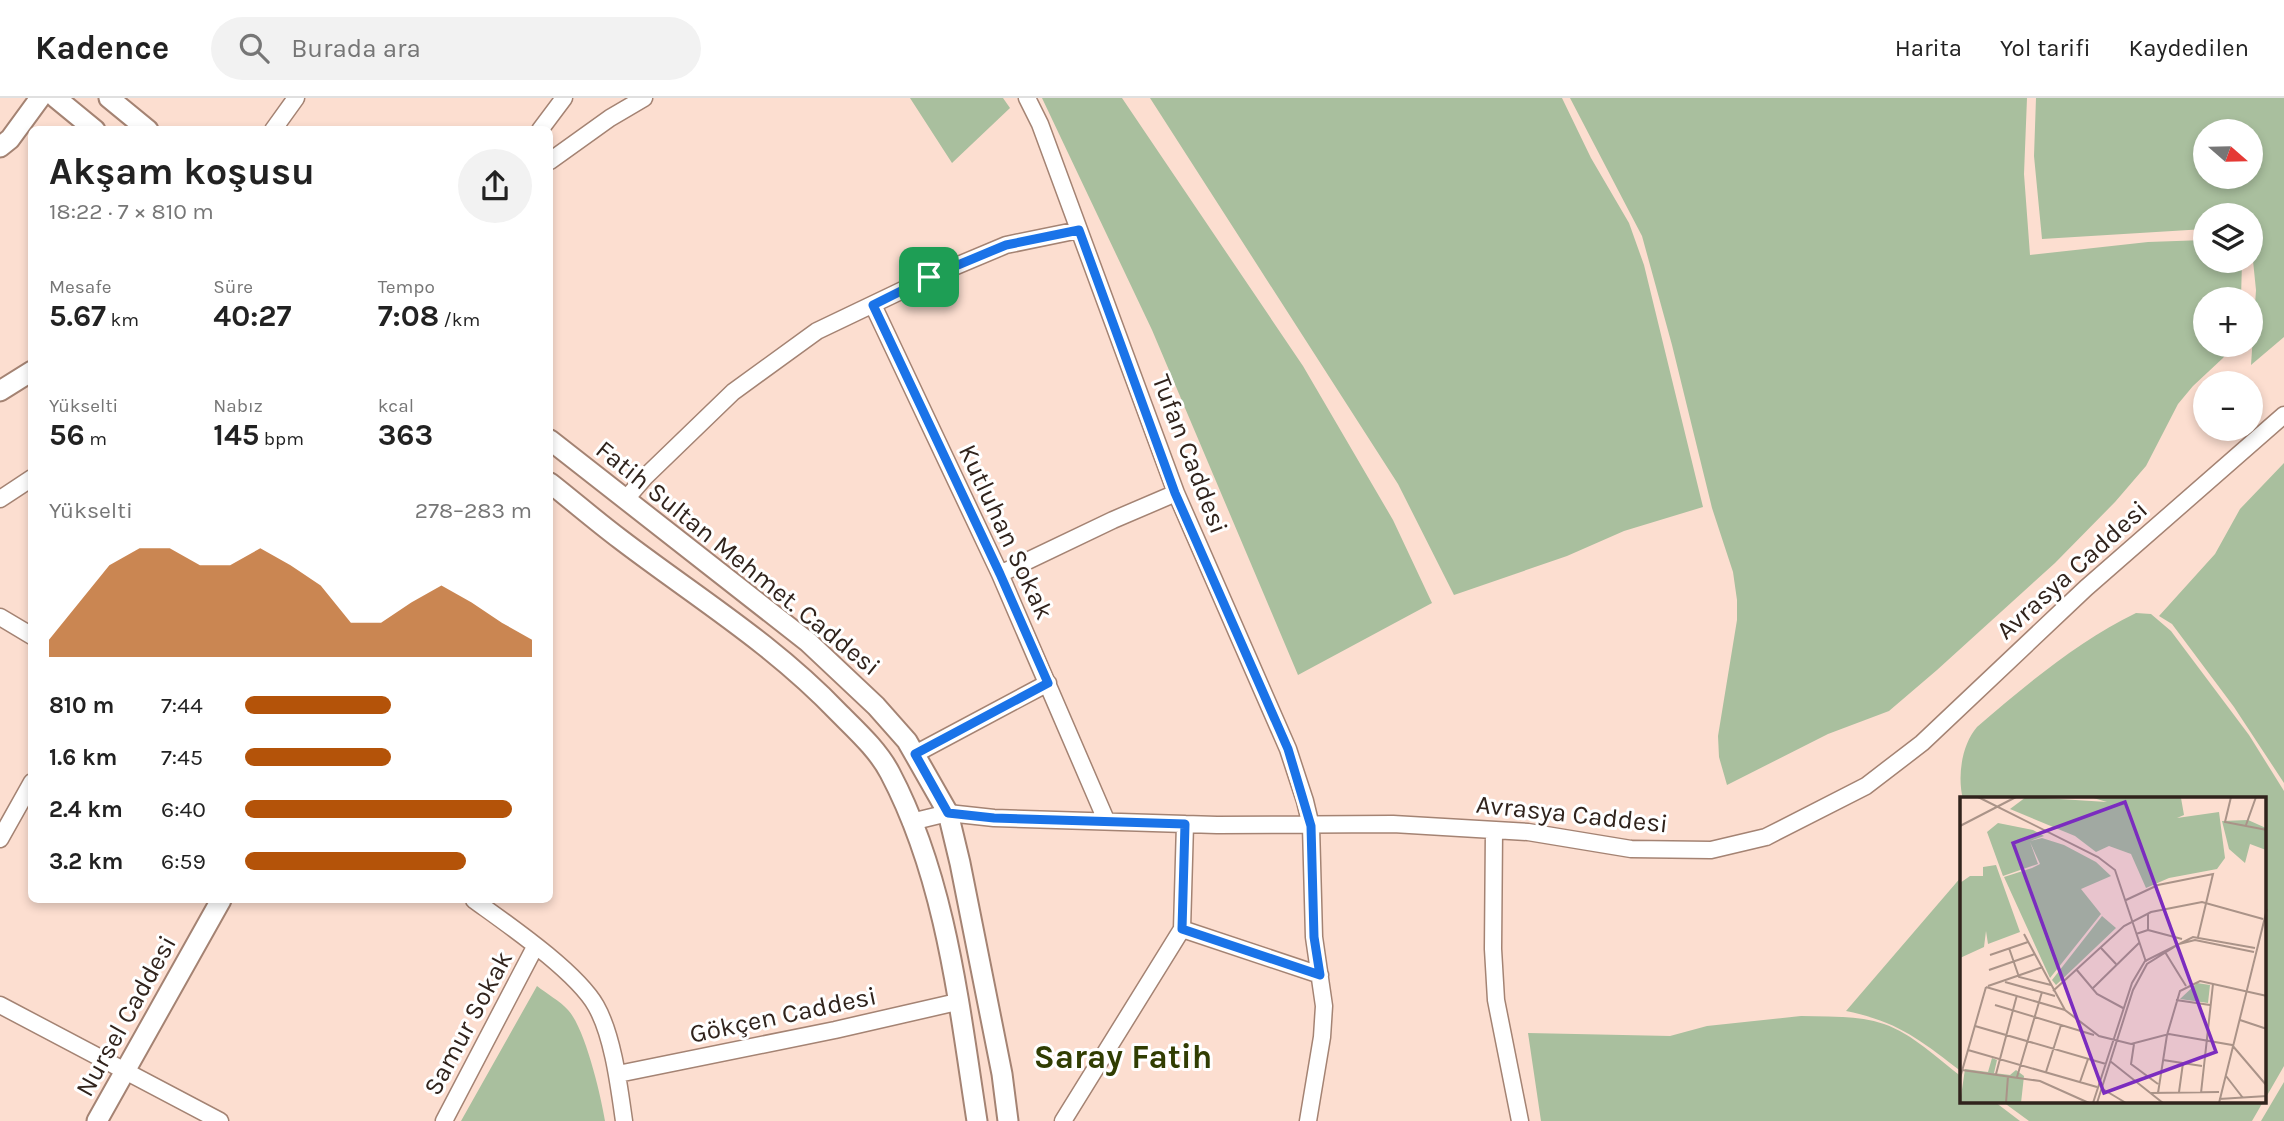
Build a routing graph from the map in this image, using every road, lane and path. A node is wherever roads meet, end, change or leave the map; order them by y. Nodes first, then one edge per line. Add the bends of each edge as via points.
1 (40, 98) edge
2 (56, 98) edge
3 (109, 98) edge
4 (296, 98) edge
5 (564, 98) edge
6 (644, 98) edge
7 (1027, 98) edge
8 (90, 126) edge
9 (143, 126) edge
10 (276, 126) edge
11 (543, 126) edge
12 (0, 148) edge
13 (553, 159) edge
14 (1079, 230) junction
15 (873, 305) junction
16 (28, 374) edge
17 (0, 391) edge
18 (2284, 415) edge
19 (553, 442) edge
20 (28, 481) edge
21 (553, 485) edge
22 (1175, 493) junction
23 (0, 499) edge
24 (625, 500) junction
25 (1000, 574) junction
26 (0, 617) edge
27 (28, 634) edge
28 (1048, 683) junction
29 (915, 754) junction
30 (28, 787) edge
31 (948, 813) junction
32 (5, 819) edge
33 (1106, 820) junction
34 (911, 822) junction
35 (1185, 824) junction
36 (1311, 826) junction
37 (1494, 830) junction
38 (0, 839) edge
39 (219, 903) edge
40 (478, 903) edge
41 (1182, 929) junction
42 (536, 947) junction
43 (1320, 975) junction
44 (957, 1002) junction
45 (0, 1005) edge
46 (125, 1072) junction
47 (618, 1074) junction
48 (97, 1121) edge
49 (220, 1121) edge
50 (444, 1121) edge
51 (624, 1121) edge
52 (977, 1121) edge
53 (1008, 1121) edge
54 (1063, 1121) edge
55 (1308, 1121) edge
56 (1520, 1121) edge

1 - 12 street
2 - 8 street
3 - 9 street
4 - 10 street
5 - 11 street
6 - 13 street
7 - 14 street, Tufan Caddesi
14 - 15 street via 1006,245
14 - 22 street, Tufan Caddesi
15 - 24 street via 817,331 733,392
15 - 25 street, Kutluhan Sokak
16 - 17 street
18 - 37 street, Avrasya Caddesi via 2086,588 1922,743 1866,786 1766,837 1712,850 1631,849
19 - 24 street, Fatih Sultan Mehmet. Caddesi
20 - 23 street
21 - 34 street, Fatih Sultan Mehmet. Caddesi via 747,630 810,683 869,744 889,772
22 - 25 street
22 - 36 street, Tufan Caddesi via 1288,749
24 - 29 street, Fatih Sultan Mehmet. Caddesi via 808,642 876,706
25 - 28 street, Kutluhan Sokak
26 - 27 street
28 - 29 street
28 - 33 street, Kutluhan Sokak
29 - 31 street, Fatih Sultan Mehmet. Caddesi
30 - 32 street
31 - 33 street, Avrasya Caddesi
31 - 34 street, Avrasya Caddesi
31 - 53 street, Fatih Sultan Mehmet. Caddesi
32 - 38 street
33 - 35 street, Avrasya Caddesi
34 - 44 street, Fatih Sultan Mehmet. Caddesi via 944,931
35 - 36 street, Avrasya Caddesi
35 - 41 street
36 - 37 street, Avrasya Caddesi via 1393,824
36 - 43 street, Tufan Caddesi via 1314,937
37 - 56 street via 1496,1000
39 - 46 street, Nursel Caddesi
40 - 42 street
41 - 43 street
41 - 54 street
42 - 47 street via 578,983 596,1007
42 - 50 street, Samur Sokak
43 - 55 street, Tufan Caddesi via 1322,1037
44 - 47 street, Gökçen Caddesi
44 - 52 street, Fatih Sultan Mehmet. Caddesi
45 - 46 street
46 - 48 street, Nursel Caddesi
46 - 49 street
47 - 51 street

